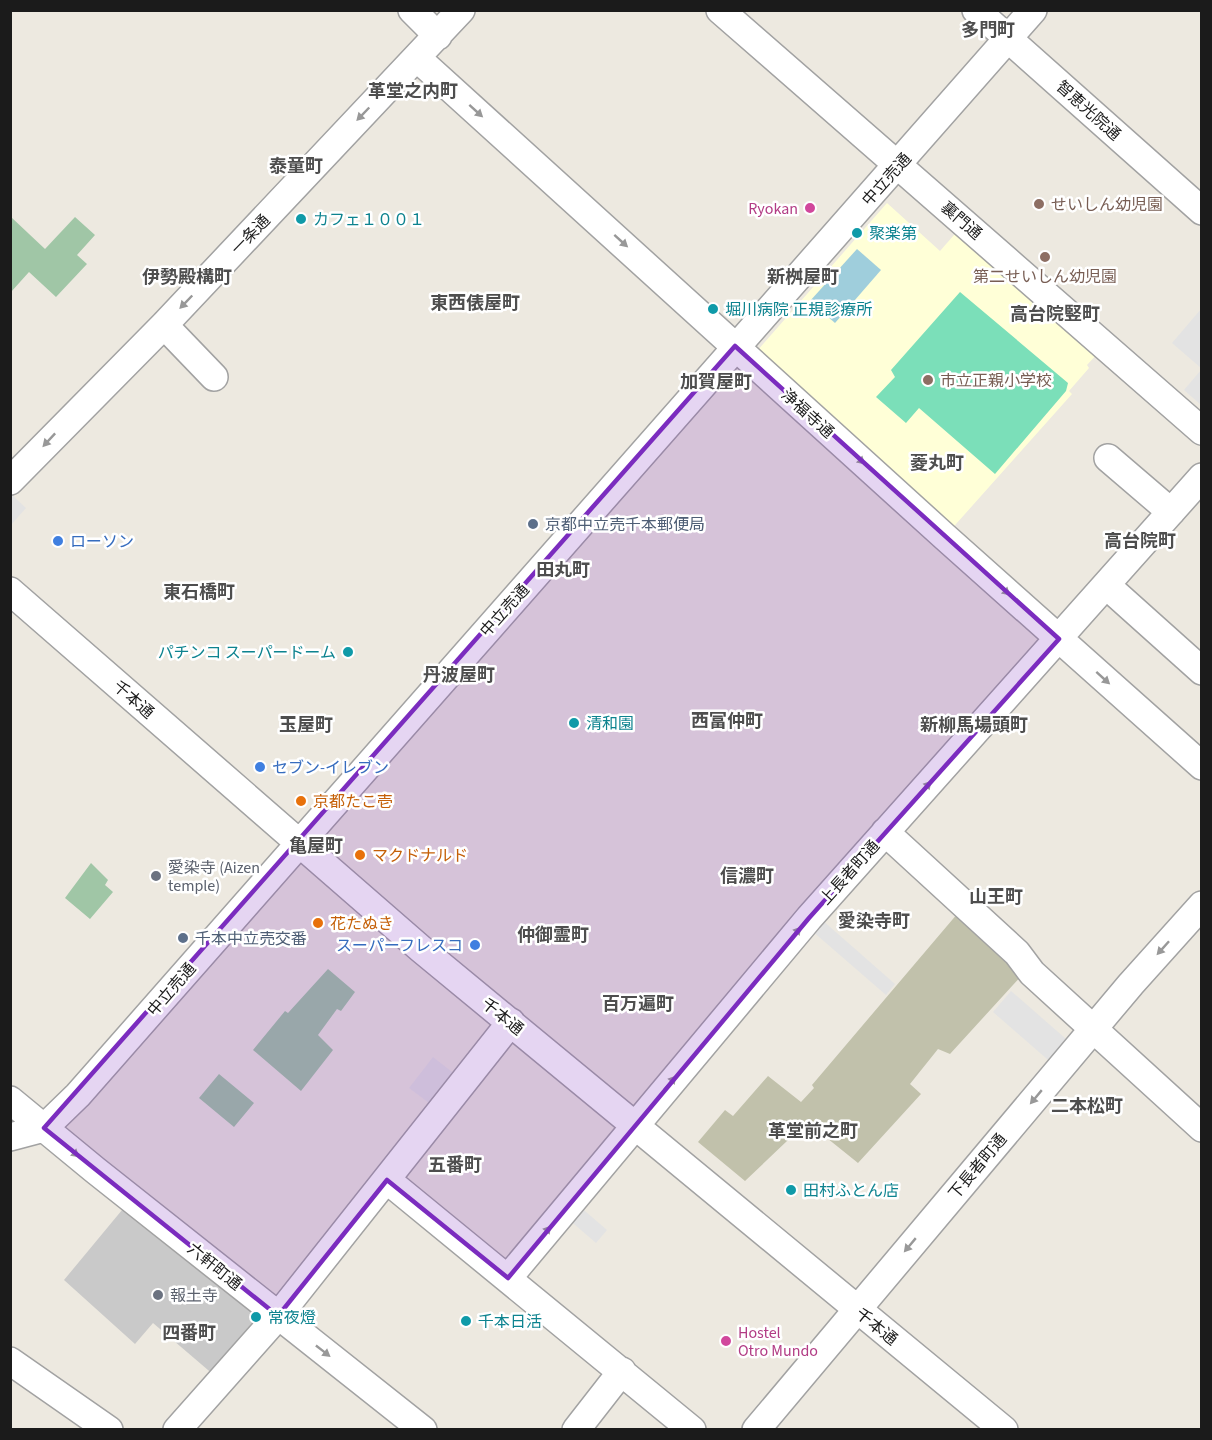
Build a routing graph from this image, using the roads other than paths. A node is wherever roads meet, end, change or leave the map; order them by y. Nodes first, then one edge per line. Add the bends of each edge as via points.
1 (412, 10) edge
2 (461, 10) edge
3 (720, 10) edge
4 (976, 10) edge
5 (1033, 10) edge
6 (438, 36) junction
7 (1008, 39) junction
8 (417, 58) junction
9 (898, 165) junction
10 (1202, 211) edge
11 (164, 325) junction
12 (735, 346) junction
13 (214, 377) dead end
14 (1202, 431) edge
15 (1108, 458) dead end
16 (1202, 477) edge
17 (10, 481) edge
18 (1171, 512) junction
19 (1106, 585) junction
20 (10, 591) edge
21 (1059, 639) junction
22 (1202, 671) edge
23 (1202, 766) edge
24 (885, 832) junction
25 (297, 844) junction
26 (1202, 905) edge
27 (511, 1022) junction
28 (1094, 1029) junction
29 (10, 1100) edge
30 (634, 1126) junction
31 (44, 1128) junction
32 (1202, 1128) edge
33 (10, 1137) edge
34 (387, 1180) junction
35 (508, 1278) junction
36 (856, 1309) junction
37 (278, 1316) junction
38 (10, 1361) edge
39 (622, 1371) junction
40 (109, 1430) edge
41 (177, 1430) edge
42 (423, 1430) edge
43 (576, 1430) edge
44 (692, 1430) edge
45 (756, 1430) edge
46 (1004, 1430) edge

1 - 6 street
2 - 6 street, 一条通
3 - 9 street, 裏門通
4 - 7 street, 智恵光院通
5 - 7 street, 中立売通
6 - 8 street, 一条通
7 - 9 street, 中立売通
7 - 10 street, 智恵光院通
8 -> 11 street, 一条通
8 -> 12 street, 浄福寺通
9 - 12 street, 中立売通
9 - 14 street, 裏門通
11 - 13 street
11 -> 17 street, 一条通
12 -> 21 street, 浄福寺通
12 - 25 street, 中立売通
15 - 18 street
16 - 18 street, 上長者町通
18 - 19 street, 上長者町通
19 - 21 street, 上長者町通
19 - 22 street
20 - 25 street, 千本通
21 -> 23 street, 浄福寺通
24 -> 21 street, 上長者町通
24 - 28 street
30 -> 24 street, 上長者町通
25 - 27 street, 千本通
25 - 31 street, 中立売通 via 78,1095
26 -> 28 street, 下長者町通
27 - 30 street, 千本通
27 - 34 street
28 - 32 street
28 -> 36 street, 下長者町通
29 - 31 street, 六軒町通
35 -> 30 street, 上長者町通
30 - 36 street, 千本通
31 - 33 street, 中立売通
31 -> 37 street, 六軒町通
34 - 35 street
34 - 37 street
35 - 39 street
36 - 45 street, 下長者町通
36 - 46 street, 千本通
37 - 41 street
37 -> 42 street, 六軒町通
38 - 40 street
39 - 43 street
39 - 44 street

